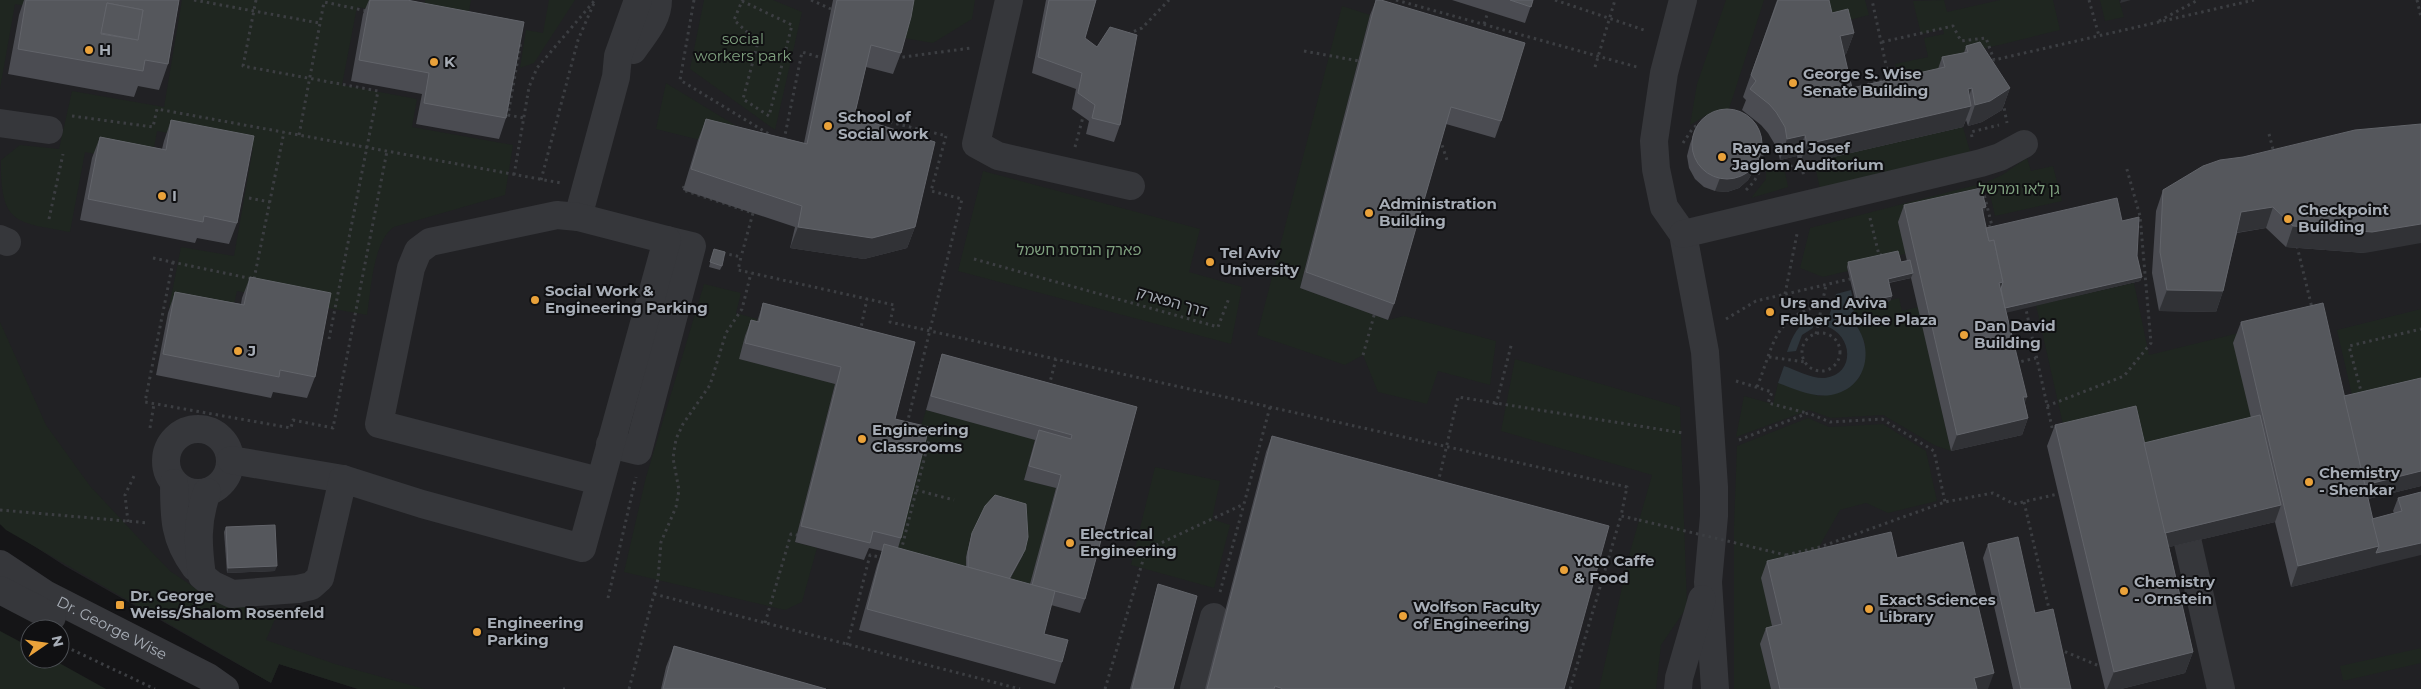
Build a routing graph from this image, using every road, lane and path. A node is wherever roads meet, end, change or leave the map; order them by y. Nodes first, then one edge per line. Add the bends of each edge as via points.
1 (194, 0) edge
2 (256, 0) edge
3 (595, 0) edge
4 (638, 0) edge
5 (658, 0) edge
6 (694, 0) edge
7 (811, 0) edge
8 (1009, 0) edge
9 (1169, 0) edge
10 (1396, 0) edge
11 (1555, 0) edge
12 (1615, 0) edge
13 (1683, 0) edge
14 (1872, 0) edge
15 (2089, 0) edge
16 (2198, 0) edge
17 (2254, 0) edge
18 (2417, 0) edge
19 (831, 9) dead end
20 (254, 11) junction
21 (371, 11) edge
22 (1488, 12) dead end
23 (2421, 16) edge
24 (1610, 18) junction
25 (319, 23) junction
26 (1484, 24) junction
27 (2154, 24) junction
28 (792, 25) joint
29 (2099, 36) junction
30 (1119, 38) edge
31 (512, 39) edge
32 (1671, 39) junction
33 (1882, 42) junction
34 (999, 45) junction
35 (1304, 51) dead end
36 (1599, 56) junction
37 (822, 58) dead end
38 (896, 58) edge
39 (1994, 60) junction
40 (1359, 61) edge
41 (1996, 66) edge
42 (1595, 67) dead end
43 (1664, 73) junction
44 (616, 77) junction
45 (309, 78) junction
46 (1854, 93) edge
47 (2002, 97) edge
48 (852, 113) edge
49 (524, 118) junction
50 (1704, 120) edge
51 (0, 123) edge
52 (284, 132) junction
53 (1971, 132) edge
54 (2269, 134) dead end
55 (299, 135) junction
56 (61, 136) junction
57 (946, 136) junction
58 (1439, 136) edge
59 (1760, 143) edge
60 (976, 144) junction
61 (2024, 144) dead end
62 (367, 147) junction
63 (1680, 148) dead end
64 (386, 151) junction
65 (1447, 160) dead end
66 (2276, 162) edge
67 (2126, 166) dead end
68 (1761, 168) junction
69 (1802, 168) dead end
70 (514, 175) junction
71 (541, 180) junction
72 (686, 182) dead end
73 (564, 184) dead end
74 (1982, 184) dead end
75 (1130, 186) dead end
76 (1740, 194) edge
77 (250, 198) dead end
78 (270, 202) junction
79 (578, 217) junction
80 (1870, 217) dead end
81 (49, 218) dead end
82 (1799, 226) dead end
83 (1977, 229) edge
84 (1683, 234) junction
85 (2295, 239) edge
86 (667, 240) junction
87 (722, 253) edge
88 (1886, 254) edge
89 (153, 258) dead end
90 (741, 258) junction
91 (974, 259) dead end
92 (173, 262) junction
93 (751, 273) junction
94 (254, 279) junction
95 (1850, 279) edge
96 (263, 281) edge
97 (1826, 285) junction
98 (1786, 294) junction
99 (328, 295) edge
100 (337, 297) junction
101 (1229, 298) dead end
102 (867, 299) junction
103 (2024, 300) edge
104 (1377, 305) edge
105 (1822, 305) junction
106 (2314, 315) edge
107 (1720, 323) dead end
108 (2421, 328) edge
109 (930, 330) junction
110 (1816, 334) junction
111 (859, 336) edge
112 (329, 339) edge
113 (1512, 342) dead end
114 (1363, 355) dead end
115 (1769, 357) junction
116 (2036, 358) junction
117 (1056, 359) junction
118 (1805, 362) junction
119 (2010, 364) edge
120 (1736, 381) dead end
121 (1049, 387) edge
122 (1757, 387) junction
123 (2362, 398) edge
124 (154, 404) junction
125 (1496, 405) junction
126 (2047, 406) junction
127 (1270, 407) junction
128 (1808, 413) junction
129 (906, 425) edge
130 (150, 428) dead end
131 (2053, 432) dead end
132 (920, 438) edge
133 (1722, 439) junction
134 (610, 444) junction
135 (1447, 447) junction
136 (638, 451) junction
137 (231, 460) junction
138 (135, 474) dead end
139 (343, 479) junction
140 (599, 481) junction
141 (174, 483) junction
142 (1437, 489) edge
143 (916, 490) junction
144 (206, 492) junction
145 (2058, 494) dead end
146 (954, 500) dead end
147 (1945, 502) junction
148 (2024, 502) junction
149 (1244, 504) junction
150 (0, 510) edge
151 (1621, 516) junction
152 (128, 522) junction
153 (175, 524) junction
154 (797, 535) dead end
155 (2188, 543) edge
156 (901, 553) edge
157 (889, 560) edge
158 (0, 564) edge
159 (202, 576) junction
160 (1708, 582) junction
161 (0, 590) edge
162 (654, 594) junction
163 (608, 598) dead end
164 (1214, 617) joint
165 (2052, 620) edge
166 (765, 623) junction
167 (2057, 639) edge
168 (847, 644) junction
169 (2059, 648) junction
170 (70, 649) edge
171 (2061, 657) edge
172 (2099, 666) dead end
173 (155, 689) edge
174 (191, 689) edge
175 (225, 689) edge
176 (629, 689) edge
177 (1020, 689) edge
178 (1105, 689) edge
179 (1194, 689) edge
180 (1570, 689) edge
181 (1678, 689) edge
182 (1715, 689) edge
183 (2221, 689) edge

1 - 20 path
2 - 20 path
3 - 49 path via 538,68 529,87
3 - 71 path via 578,40
4 - 44 street via 618,56
5 - 44 street via 658,8 646,34
6 - 37 path via 680,80 783,143 802,52
7 - 19 path
8 - 34 street
9 - 30 path via 1142,28
10 - 26 path
11 - 24 path
12 - 24 path
13 - 32 street
14 - 33 path
15 - 29 path
16 - 27 path
17 - 27 path
18 - 23 path
20 - 25 path
20 - 45 path via 243,66
21 - 25 path via 324,2
22 - 26 path
24 - 32 path
24 - 36 path
25 - 45 path
26 - 36 path
27 - 29 path
28 - 28 path via 781,70 769,116 743,99 758,42 734,20 742,1
29 - 39 path
31 - 49 path via 521,41 508,115
32 - 43 street
33 - 39 path via 1953,26 1961,42 1986,38
33 - 46 path via 1889,79 1858,87
34 - 38 path
34 - 60 street
35 - 40 path
36 - 42 path
36 - 43 path
39 - 41 path
43 - 84 street via 1655,133 1656,169 1664,207
44 - 79 street
45 - 55 path
45 - 62 path via 378,91
47 - 53 path via 2007,123
48 - 57 path
49 - 70 path
50 - 63 path via 1693,128
51 - 56 street
52 - 55 path
52 - 56 path via 157,109 153,128 72,114
52 - 78 path
54 - 66 path
55 - 62 path
56 - 81 path
57 - 60 path
57 - 109 path via 931,191 962,199
58 - 65 path
59 - 68 path
60 - 75 street via 998,156
61 - 84 street via 1981,163
62 - 64 path
62 - 100 path
64 - 70 path
64 - 124 path via 333,428 293,420 292,428
67 - 126 path via 2140,216 2151,343 2124,376
68 - 69 path via 1790,162 1792,170
68 - 76 path via 1755,181
70 - 71 path
71 - 73 path
72 - 90 path via 683,190 753,213
74 - 83 path via 1992,226
77 - 78 path
78 - 94 path
79 - 86 street
79 - 140 street via 557,216 430,242 418,251 411,268 379,424
80 - 88 path via 1878,255
82 - 98 path
84 - 133 street
85 - 106 path
86 - 134 street
86 - 136 street via 692,246
87 - 90 path
89 - 92 path
90 - 93 path via 738,270
91 - 101 path, דרך הפארק via 1218,327
92 - 94 path
92 - 124 path via 145,402
93 - 102 path
93 - 162 path via 742,309 726,333 710,385 676,439 673,458 680,490 661,542
94 - 96 path
95 - 97 path
97 - 98 path
97 - 105 path
98 - 107 path via 1756,301
99 - 100 path
100 - 112 path
102 - 109 path via 894,305 890,322
102 - 111 path
103 - 116 path
104 - 114 path
105 - 110 path
105 - 115 path via 1805,309 1781,326
108 - 123 path via 2350,346
109 - 117 path
109 - 129 path
110 - 118 path via 1810,336 1803,347
110 - 118 path via 1834,340 1839,357 1832,367 1822,371
113 - 125 path
115 - 118 path
115 - 122 path
116 - 119 path
116 - 126 path
117 - 121 path
117 - 127 path
120 - 122 path
122 - 128 path via 1772,392 1768,403
124 - 130 path
125 - 133 path
125 - 135 path via 1458,397
126 - 131 path
127 - 135 path
127 - 149 path
128 - 133 path
128 - 147 path via 1830,422 1882,419 1934,451
132 - 143 path via 929,440
133 - 160 street
134 - 136 street
134 - 140 street
135 - 142 path
135 - 151 path via 1627,487
136 - 163 path via 635,487
137 - 139 street
137 - 141 street via 230,450 217,434 198,428 188,429 172,442 167,452 169,473
137 - 144 street via 224,480
138 - 152 path via 125,495
139 - 140 street via 582,548
139 - 159 street via 320,578 311,586 232,594
141 - 144 street via 189,492
141 - 153 street
143 - 146 path
143 - 156 path
144 - 159 street via 197,537
145 - 148 path
147 - 148 path via 1993,493 2014,504
147 - 151 path, bridge via 1820,547 1786,555
148 - 165 path
149 - 164 path
149 - 178 path via 1146,550
150 - 152 path
151 - 180 path
152 - 153 path
153 - 159 street via 184,552
154 - 166 path via 791,534
155 - 183 street
157 - 168 path via 870,555
158 - 175 street, Dr. George Wise via 45,594 208,677
160 - 181 street
160 - 182 street
161 - 174 street, Dr. George Wise
162 - 166 path
162 - 176 path
164 - 179 street
166 - 168 path
167 - 169 path
168 - 177 path
169 - 171 path
169 - 172 path
170 - 173 path

